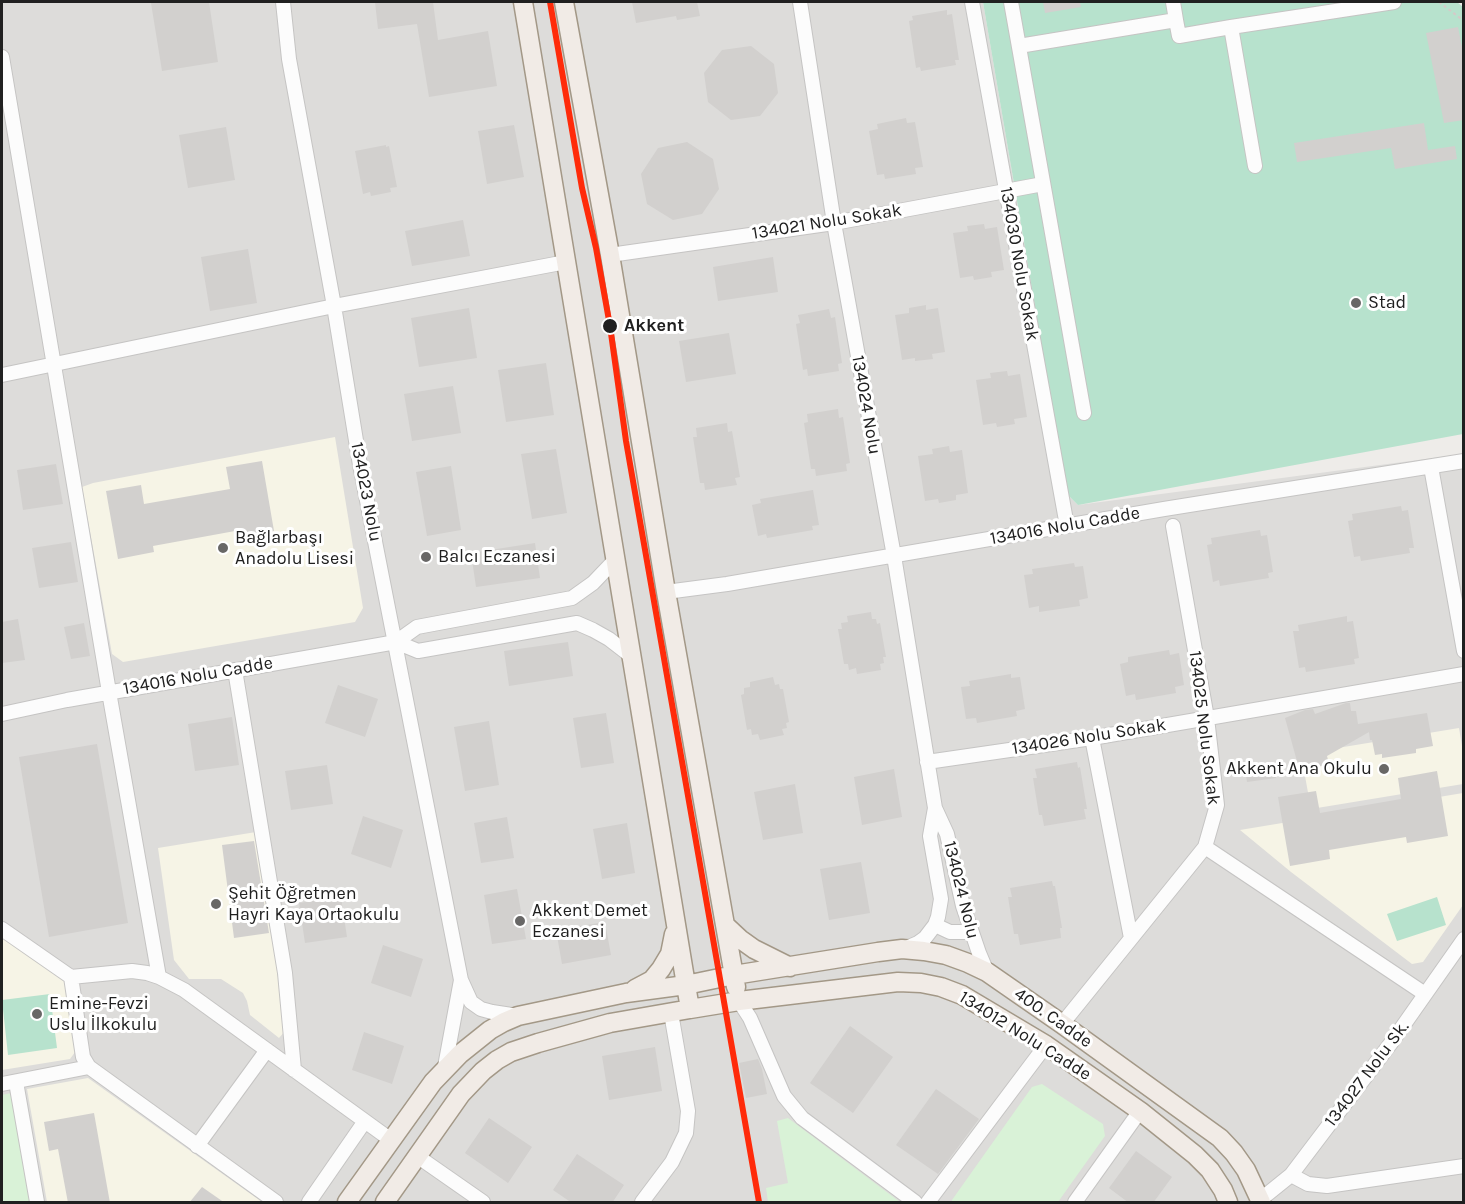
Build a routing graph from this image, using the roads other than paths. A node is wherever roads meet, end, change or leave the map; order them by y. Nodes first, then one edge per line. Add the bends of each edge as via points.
1 (283, 2) edge
2 (522, 2) edge
3 (565, 2) edge
4 (800, 2) edge
5 (972, 2) edge
6 (1011, 2) edge
7 (1173, 2) edge
8 (1394, 2) edge
9 (1176, 20) junction
10 (1231, 27) junction
11 (1019, 46) junction
12 (2, 57) edge
13 (1255, 166) dead end
14 (1043, 184) junction
15 (1006, 190) junction
16 (834, 223) junction
17 (610, 255) junction
18 (566, 262) junction
19 (334, 306) junction
20 (53, 365) junction
21 (2, 375) edge
22 (1084, 413) dead end
23 (1464, 461) edge
24 (1431, 467) junction
25 (1066, 526) junction
26 (1173, 526) dead end
27 (894, 556) junction
28 (615, 560) junction
29 (666, 592) junction
30 (396, 642) junction
31 (1464, 651) edge
32 (631, 656) junction
33 (235, 670) junction
34 (1464, 674) edge
35 (109, 692) junction
36 (2, 714) edge
37 (1207, 718) junction
38 (1092, 738) junction
39 (927, 762) junction
40 (935, 808) junction
41 (1205, 847) junction
42 (676, 923) junction
43 (725, 925) junction
44 (935, 925) junction
45 (2, 929) edge
46 (970, 930) junction
47 (1131, 938) junction
48 (1464, 939) edge
49 (902, 949) junction
50 (790, 967) junction
51 (987, 972) junction
52 (734, 975) junction
53 (71, 977) junction
54 (159, 977) junction
55 (461, 980) junction
56 (686, 985) junction
57 (626, 993) junction
58 (1425, 994) junction
59 (739, 1001) junction
60 (690, 1009) junction
61 (671, 1012) junction
62 (518, 1016) junction
63 (1062, 1024) junction
64 (1046, 1045) junction
65 (267, 1050) junction
66 (89, 1068) junction
67 (294, 1070) junction
68 (444, 1072) junction
69 (16, 1082) junction
70 (2, 1084) edge
71 (1140, 1111) junction
72 (365, 1121) junction
73 (391, 1140) junction
74 (197, 1146) junction
75 (417, 1156) junction
76 (1464, 1166) edge
77 (1291, 1175) junction
78 (1261, 1201) edge
79 (37, 1203) edge
80 (276, 1203) edge
81 (309, 1203) edge
82 (347, 1203) edge
83 (385, 1203) edge
84 (483, 1203) edge
85 (642, 1203) edge
86 (915, 1203) edge
87 (928, 1203) edge
88 (1075, 1203) edge
89 (1228, 1203) edge

1 - 19 street, 134023 Nolu via 289,59
2 - 18 main road
3 - 17 main road
4 - 16 street, 134024 Nolu
5 - 15 street, 134030 Nolu Sokak
6 - 11 street
7 - 9 street
8 - 10 street
9 - 10 street via 1179,36
9 - 11 street
10 - 13 street
11 - 14 street
12 - 20 street
14 - 15 street, 134021 Nolu Sokak
14 - 22 street
15 - 16 street, 134021 Nolu Sokak
15 - 25 street, 134030 Nolu Sokak
16 - 17 street, 134021 Nolu Sokak
16 - 27 street, 134024 Nolu
17 - 29 main road
18 - 19 street
18 - 28 main road
19 - 20 street
19 - 30 street, 134023 Nolu via 360,465
20 - 21 street
20 - 35 street
23 - 24 street, 134016 Nolu Cadde
24 - 25 street, 134016 Nolu Cadde
24 - 31 street
25 - 27 street, 134016 Nolu Cadde
26 - 37 street, 134025 Nolu Sokak
27 - 29 street, 134016 Nolu Cadde
27 - 39 street, 134024 Nolu
28 - 30 street via 572,598 417,627
28 - 32 main road
29 - 43 main road
30 - 32 street via 418,651 576,623 609,639
30 - 33 street, 134016 Nolu Cadde
30 - 55 street, 134023 Nolu
32 - 42 main road
33 - 35 street, 134016 Nolu Cadde
33 - 67 street via 285,973
34 - 37 street, 134026 Nolu Sokak
35 - 36 street, 134016 Nolu Cadde
35 - 54 street
37 - 38 street, 134026 Nolu Sokak
37 - 41 street, 134025 Nolu Sokak via 1217,805
38 - 39 street, 134026 Nolu Sokak
38 - 47 street
39 - 40 street, 134024 Nolu
40 - 44 street, 134024 Nolu via 930,836 941,899
40 - 46 street, 134024 Nolu via 947,834
41 - 47 street, 134025 Nolu Sokak
41 - 58 street
42 - 56 main road
42 - 57 main road via 670,954 661,969 652,980
43 - 50 main road via 754,949
43 - 52 main road
44 - 46 street via 950,932
44 - 49 street, 134024 Nolu via 925,938
45 - 53 street
46 - 51 street, 134024 Nolu
47 - 63 street, 134025 Nolu Sokak
48 - 58 street, 134027 Nolu Sk.
49 - 50 main road, 400. Cadde
49 - 51 main road, 400. Cadde via 945,955
50 - 52 main road, 400. Cadde
51 - 63 main road, 400. Cadde
52 - 56 main road, 400. Cadde
52 - 59 main road
53 - 54 street via 132,971
53 - 66 street via 83,1057
54 - 65 street via 184,990
55 - 62 street via 471,1002 481,1009
55 - 68 street
56 - 57 main road, 400. Cadde
56 - 60 main road
57 - 62 main road
58 - 77 street, 134027 Nolu Sk.
59 - 60 main road, 134012 Nolu Cadde
59 - 64 main road, 134012 Nolu Cadde via 898,982 921,983 962,995
59 - 86 street via 784,1096 802,1118
60 - 61 main road, 134012 Nolu Cadde
61 - 75 main road, 134012 Nolu Cadde via 610,1023 497,1060 461,1094
61 - 85 street via 688,1111 686,1133 672,1162
62 - 68 main road via 489,1030
63 - 78 main road, 400. Cadde via 1220,1138 1246,1170
64 - 71 main road, 134012 Nolu Cadde
64 - 87 street
65 - 67 street
65 - 74 street
66 - 69 street
66 - 74 street
67 - 72 street
68 - 73 main road
69 - 70 street
69 - 79 street
71 - 88 street
71 - 89 main road, 134012 Nolu Cadde via 1196,1155 1210,1170
72 - 73 street
72 - 81 street
73 - 82 main road
74 - 80 street
75 - 83 main road, 134012 Nolu Cadde
75 - 84 street
76 - 77 street via 1327,1186 1308,1184
77 - 78 street, 134027 Nolu Sk.

